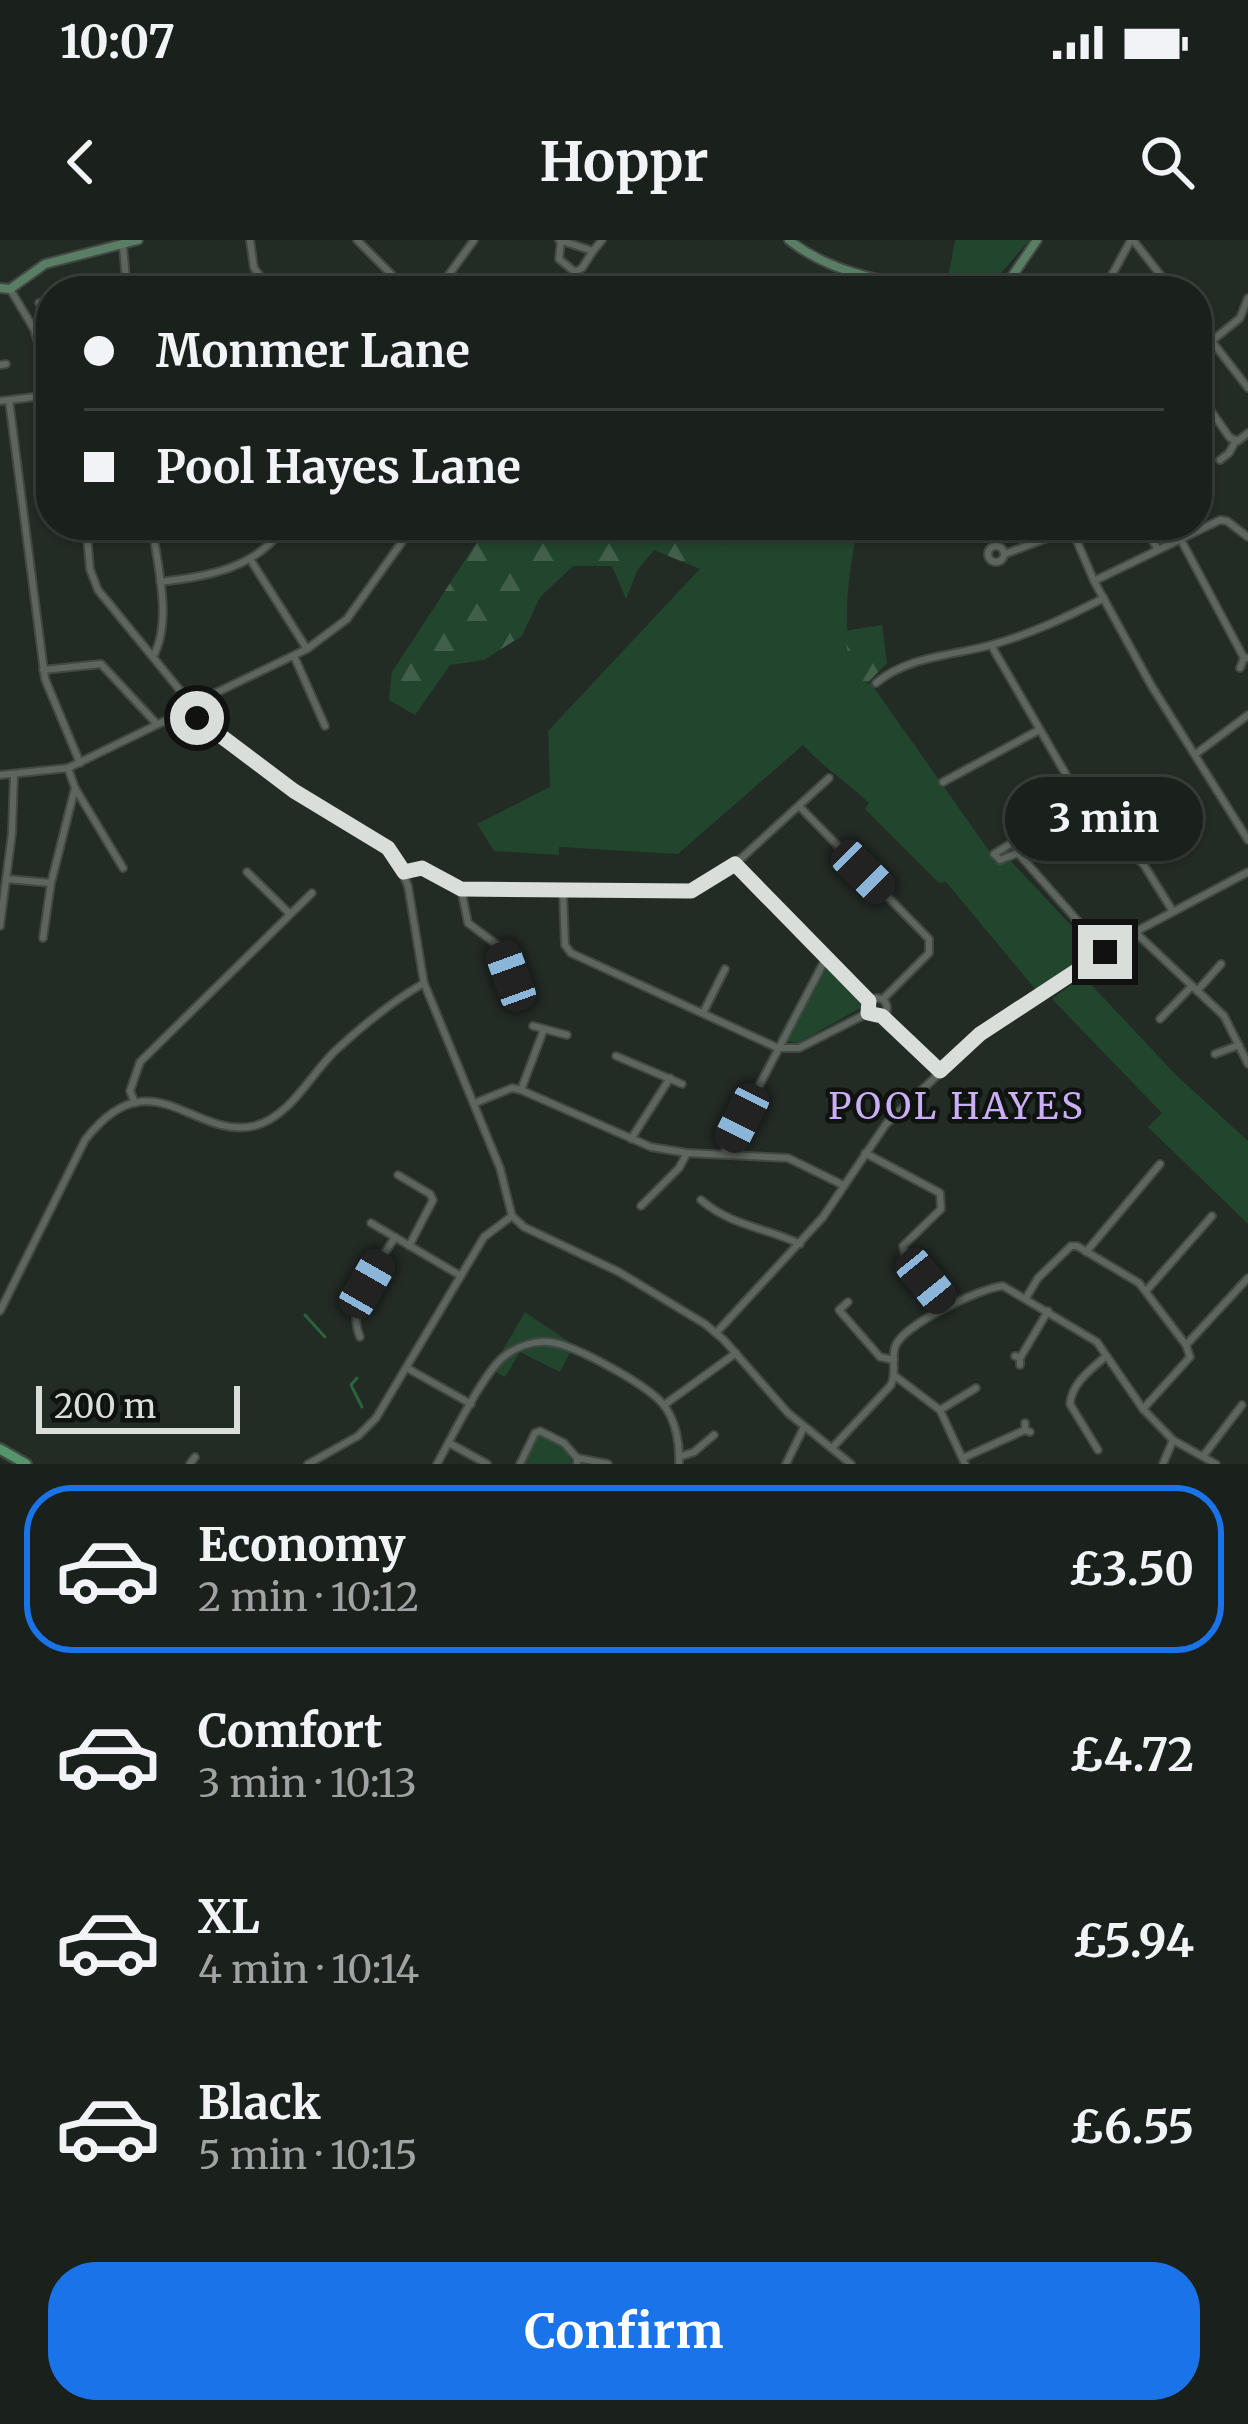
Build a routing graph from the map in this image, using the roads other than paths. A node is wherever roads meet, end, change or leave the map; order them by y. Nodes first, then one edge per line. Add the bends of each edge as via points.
1 (138, 240) edge
2 (250, 240) edge
3 (357, 240) edge
4 (474, 240) edge
5 (560, 240) edge
6 (602, 240) edge
7 (790, 240) edge
8 (1037, 240) edge
9 (1132, 240) edge
10 (123, 245) junction
11 (593, 251) junction
12 (126, 276) edge
13 (260, 276) edge
14 (393, 276) edge
15 (448, 276) edge
16 (869, 276) edge
17 (1012, 276) edge
18 (1113, 276) edge
19 (1161, 276) edge
20 (5, 289) edge
21 (1241, 289) dead end
22 (1248, 298) edge
23 (36, 336) edge
24 (1212, 341) joint
25 (1248, 388) edge
26 (36, 394) edge
27 (4, 401) edge
28 (1212, 415) edge
29 (1248, 433) edge
30 (1236, 440) junction
31 (1220, 460) dead end
32 (1212, 524) edge
33 (1248, 537) edge
34 (87, 540) edge
35 (154, 540) edge
36 (274, 540) edge
37 (403, 540) edge
38 (1039, 540) edge
39 (1076, 540) edge
40 (1152, 540) edge
41 (1175, 540) edge
42 (1181, 540) edge
43 (1157, 548) junction
44 (1005, 554) dead end
45 (250, 559) junction
46 (1094, 581) junction
47 (160, 582) junction
48 (1104, 598) junction
49 (991, 645) junction
50 (308, 650) junction
51 (294, 656) junction
52 (154, 657) junction
53 (1246, 658) edge
54 (1240, 668) dead end
55 (43, 670) junction
56 (876, 683) dead end
57 (183, 694) junction
58 (201, 700) junction
59 (177, 715) junction
60 (1248, 715) edge
61 (197, 718) junction
62 (156, 723) junction
63 (325, 726) dead end
64 (1039, 730) junction
65 (1197, 753) junction
66 (80, 763) junction
67 (68, 768) junction
68 (0, 775) edge
69 (14, 775) junction
70 (830, 778) dead end
71 (943, 782) dead end
72 (75, 788) junction
73 (798, 806) junction
74 (1248, 840) edge
75 (1018, 853) dead end
76 (735, 864) junction
77 (123, 868) dead end
78 (247, 872) dead end
79 (404, 872) junction
80 (1248, 872) edge
81 (7, 879) junction
82 (52, 883) junction
83 (461, 889) junction
84 (2, 890) edge
85 (563, 892) junction
86 (311, 893) dead end
87 (1172, 910) junction
88 (290, 914) junction
89 (0, 926) edge
90 (1135, 932) junction
91 (43, 938) dead end
92 (1105, 952) junction
93 (826, 958) junction
94 (1221, 964) dead end
95 (725, 969) dead end
96 (511, 976) dead end
97 (424, 983) junction
98 (1194, 988) junction
99 (883, 999) junction
100 (869, 1001) junction
101 (703, 1013) junction
102 (868, 1013) junction
103 (882, 1016) junction
104 (1160, 1019) dead end
105 (533, 1026) dead end
106 (544, 1029) junction
107 (567, 1035) dead end
108 (1239, 1045) junction
109 (778, 1048) junction
110 (1215, 1054) dead end
111 (616, 1056) dead end
112 (1248, 1064) edge
113 (940, 1071) junction
114 (670, 1078) junction
115 (682, 1084) dead end
116 (521, 1090) junction
117 (135, 1103) junction
118 (475, 1103) junction
119 (631, 1139) junction
120 (724, 1153) junction
121 (865, 1153) junction
122 (687, 1154) junction
123 (1160, 1164) dead end
124 (1152, 1173) junction
125 (398, 1175) dead end
126 (1160, 1180) dead end
127 (843, 1185) junction
128 (700, 1200) dead end
129 (641, 1206) dead end
130 (512, 1216) junction
131 (1212, 1216) dead end
132 (371, 1223) dead end
133 (395, 1237) junction
134 (800, 1244) junction
135 (409, 1246) junction
136 (1086, 1252) junction
137 (461, 1276) junction
138 (1248, 1278) edge
139 (1146, 1290) junction
140 (1027, 1298) junction
141 (848, 1302) dead end
142 (947, 1307) junction
143 (0, 1311) edge
144 (1048, 1311) junction
145 (716, 1333) junction
146 (360, 1337) dead end
147 (1186, 1345) junction
148 (736, 1353) junction
149 (1107, 1355) junction
150 (894, 1360) junction
151 (1018, 1360) dead end
152 (407, 1368) junction
153 (895, 1376) junction
154 (977, 1388) dead end
155 (471, 1405) junction
156 (1242, 1405) dead end
157 (664, 1406) junction
158 (1143, 1409) junction
159 (940, 1410) junction
160 (804, 1427) junction
161 (1027, 1428) dead end
162 (714, 1436) dead end
163 (1173, 1440) junction
164 (449, 1443) junction
165 (832, 1448) junction
166 (0, 1449) edge
167 (1100, 1451) dead end
168 (1204, 1455) junction
169 (679, 1460) edge
170 (577, 1461) edge
171 (963, 1461) edge
172 (26, 1464) edge
173 (311, 1464) edge
174 (437, 1464) edge
175 (487, 1464) edge
176 (520, 1464) edge
177 (608, 1464) edge
178 (786, 1464) edge
179 (851, 1464) edge
180 (1163, 1464) edge
181 (1216, 1464) edge

1 - 10 main road
2 - 13 street
3 - 14 street
4 - 15 street
5 - 11 street
5 - 11 street via 559,259 574,272
6 - 11 street
7 - 16 main road
8 - 17 main road
9 - 18 street
9 - 19 street
10 - 12 street
10 - 20 main road via 45,264
20 - 23 street
21 - 22 street
22 - 24 street via 1240,318
24 - 25 street
26 - 27 street
27 - 55 street
28 - 30 street
29 - 30 street
30 - 31 street
32 - 33 street via 1227,520
34 - 52 street via 98,590
35 - 47 street
36 - 45 street
37 - 50 street via 347,619
38 - 44 street
39 - 46 street
40 - 43 street
41 - 43 street
42 - 53 street
43 - 46 street
45 - 47 street
45 - 50 street
46 - 48 street
47 - 52 street
48 - 49 street
48 - 65 street
49 - 56 street via 904,664
49 - 64 street
50 - 51 street
51 - 58 street
51 - 63 street
52 - 57 street
53 - 54 street
55 - 62 street via 101,664
55 - 66 street
57 - 58 street
57 - 59 street
58 - 61 street
59 - 61 street
59 - 62 street
60 - 65 street
61 - 79 street via 388,848
62 - 66 street
64 - 71 street
64 - 87 street via 1086,809 1144,865
65 - 74 street
66 - 67 street
67 - 69 street
67 - 72 street
68 - 69 street
69 - 81 street
70 - 73 street
72 - 77 street
72 - 82 street
73 - 76 street
73 - 99 street via 929,939 929,953
75 - 92 street
76 - 85 street via 691,891
76 - 93 street
78 - 88 street
79 - 83 street via 422,868
79 - 97 street
80 - 87 street
81 - 82 street
81 - 84 street
82 - 91 street
83 - 85 street
83 - 96 street via 468,923 500,947
84 - 89 street
85 - 101 street via 571,953
86 - 88 street
87 - 90 street
88 - 117 street via 140,1062 130,1091
90 - 92 street
90 - 98 street
92 - 113 street via 980,1034
93 - 100 street
93 - 109 street
94 - 98 street
95 - 101 street
97 - 117 street via 335,1051 266,1121 222,1126 173,1104
97 - 118 street
98 - 104 street
98 - 108 street via 1224,1016
99 - 100 street
99 - 103 street
100 - 102 street
101 - 109 street
102 - 103 street
102 - 109 street via 799,1048
103 - 113 street
105 - 106 street
106 - 107 street
106 - 116 street
108 - 110 street
108 - 112 street
109 - 120 street
111 - 114 street
113 - 121 street
114 - 115 street
114 - 119 street
116 - 118 street
116 - 119 street
117 - 143 street via 85,1140
118 - 130 street
119 - 122 street
120 - 122 street
120 - 127 street via 788,1158
121 - 127 street
121 - 142 street via 940,1193 941,1209 903,1246
122 - 129 street
123 - 124 street
124 - 126 street
124 - 136 street
125 - 135 street via 433,1200
127 - 134 street
128 - 134 street via 755,1231
130 - 137 street via 484,1238
130 - 145 street
131 - 139 street
132 - 133 street
133 - 135 street
133 - 146 street via 356,1303
134 - 145 street
135 - 137 street
136 - 139 street
136 - 140 street via 1066,1249
137 - 152 street
138 - 147 street
139 - 147 street
140 - 142 street via 989,1287
140 - 144 street
141 - 150 street via 838,1310 880,1357
142 - 150 street via 900,1339
144 - 149 street
144 - 151 street
145 - 148 street
147 - 158 street via 1189,1360
148 - 157 street
148 - 160 street
149 - 158 street
149 - 167 street via 1070,1396
150 - 153 street
152 - 155 street
152 - 173 street via 368,1428
153 - 159 street
153 - 165 street
154 - 159 street
155 - 157 street via 505,1355 548,1342
155 - 164 street
156 - 168 street
157 - 169 street
158 - 163 street
159 - 171 street
160 - 165 street
160 - 178 street
161 - 171 street
162 - 169 street
163 - 168 street
163 - 180 street
164 - 174 street
164 - 175 street
165 - 179 street
166 - 172 main road
168 - 181 street
170 - 176 street via 540,1431
170 - 177 street

